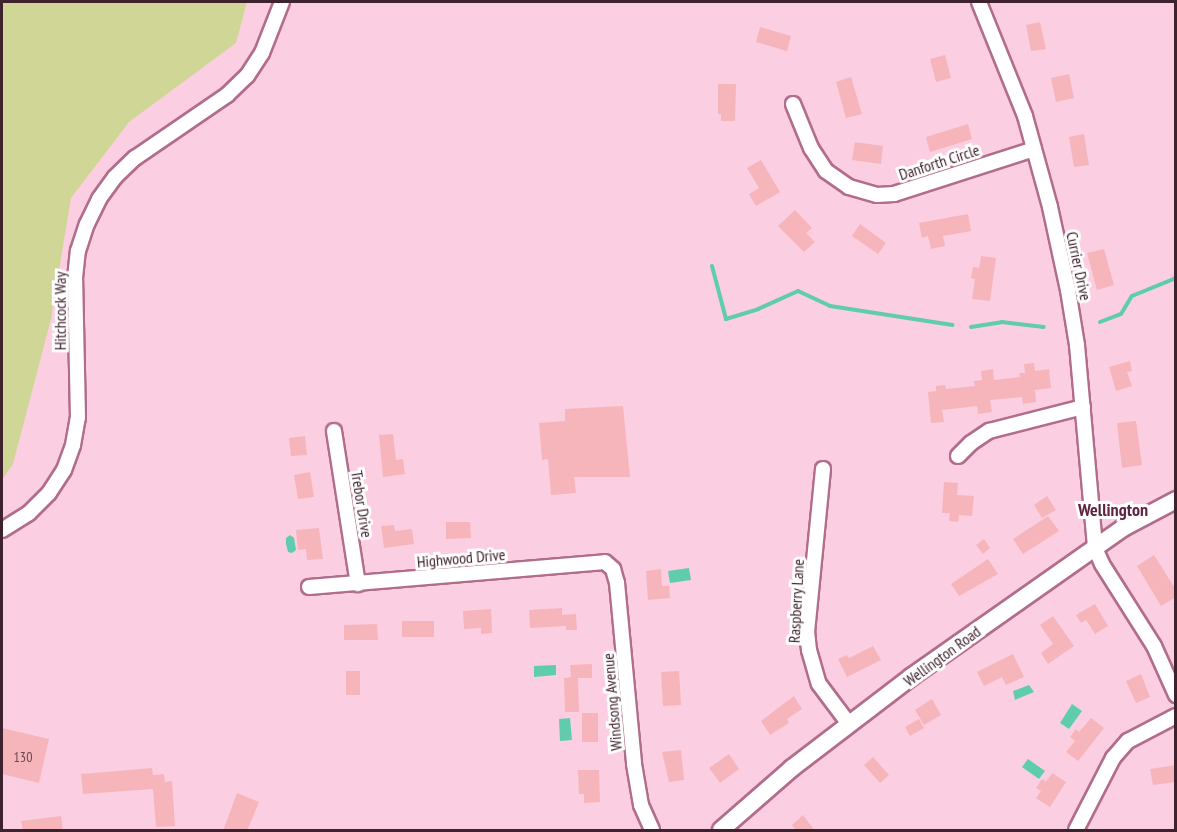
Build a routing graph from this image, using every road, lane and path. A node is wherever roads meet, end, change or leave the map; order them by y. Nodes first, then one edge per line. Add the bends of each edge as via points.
1 (282, 2) edge
2 (979, 2) edge
3 (794, 104) dead end
4 (1034, 148) junction
5 (1083, 407) junction
6 (334, 430) dead end
7 (958, 456) dead end
8 (823, 469) dead end
9 (1176, 500) edge
10 (2, 530) edge
11 (1095, 548) junction
12 (613, 569) joint
13 (358, 584) junction
14 (309, 588) dead end
15 (1176, 695) edge
16 (1176, 716) edge
17 (849, 723) junction
18 (652, 831) edge
19 (721, 831) edge
20 (1076, 831) edge

1 - 10 street, Hitchcock Way via 262,53 247,76 227,95 135,158 99,199 78,251 75,278 78,418 73,445 64,470 49,493 29,513
2 - 4 street, Currier Drive via 1016,90
3 - 4 street, Danforth Circle via 811,148 826,171 849,187 877,195 894,194
4 - 5 street, Currier Drive via 1068,290
5 - 7 street via 989,431
5 - 11 street, Currier Drive
6 - 13 street, Trebor Drive
8 - 17 street, Raspberry Lane via 807,631 819,684
9 - 11 main road, Wellington Road via 1122,528
11 - 15 street via 1154,646
11 - 17 main road, Wellington Road
12 - 13 street, Highwood Drive via 605,562
12 - 18 street, Windsong Avenue via 634,764 641,805
13 - 14 street, Highwood Drive
16 - 20 street via 1128,741 1113,758
17 - 19 main road, Wellington Road

